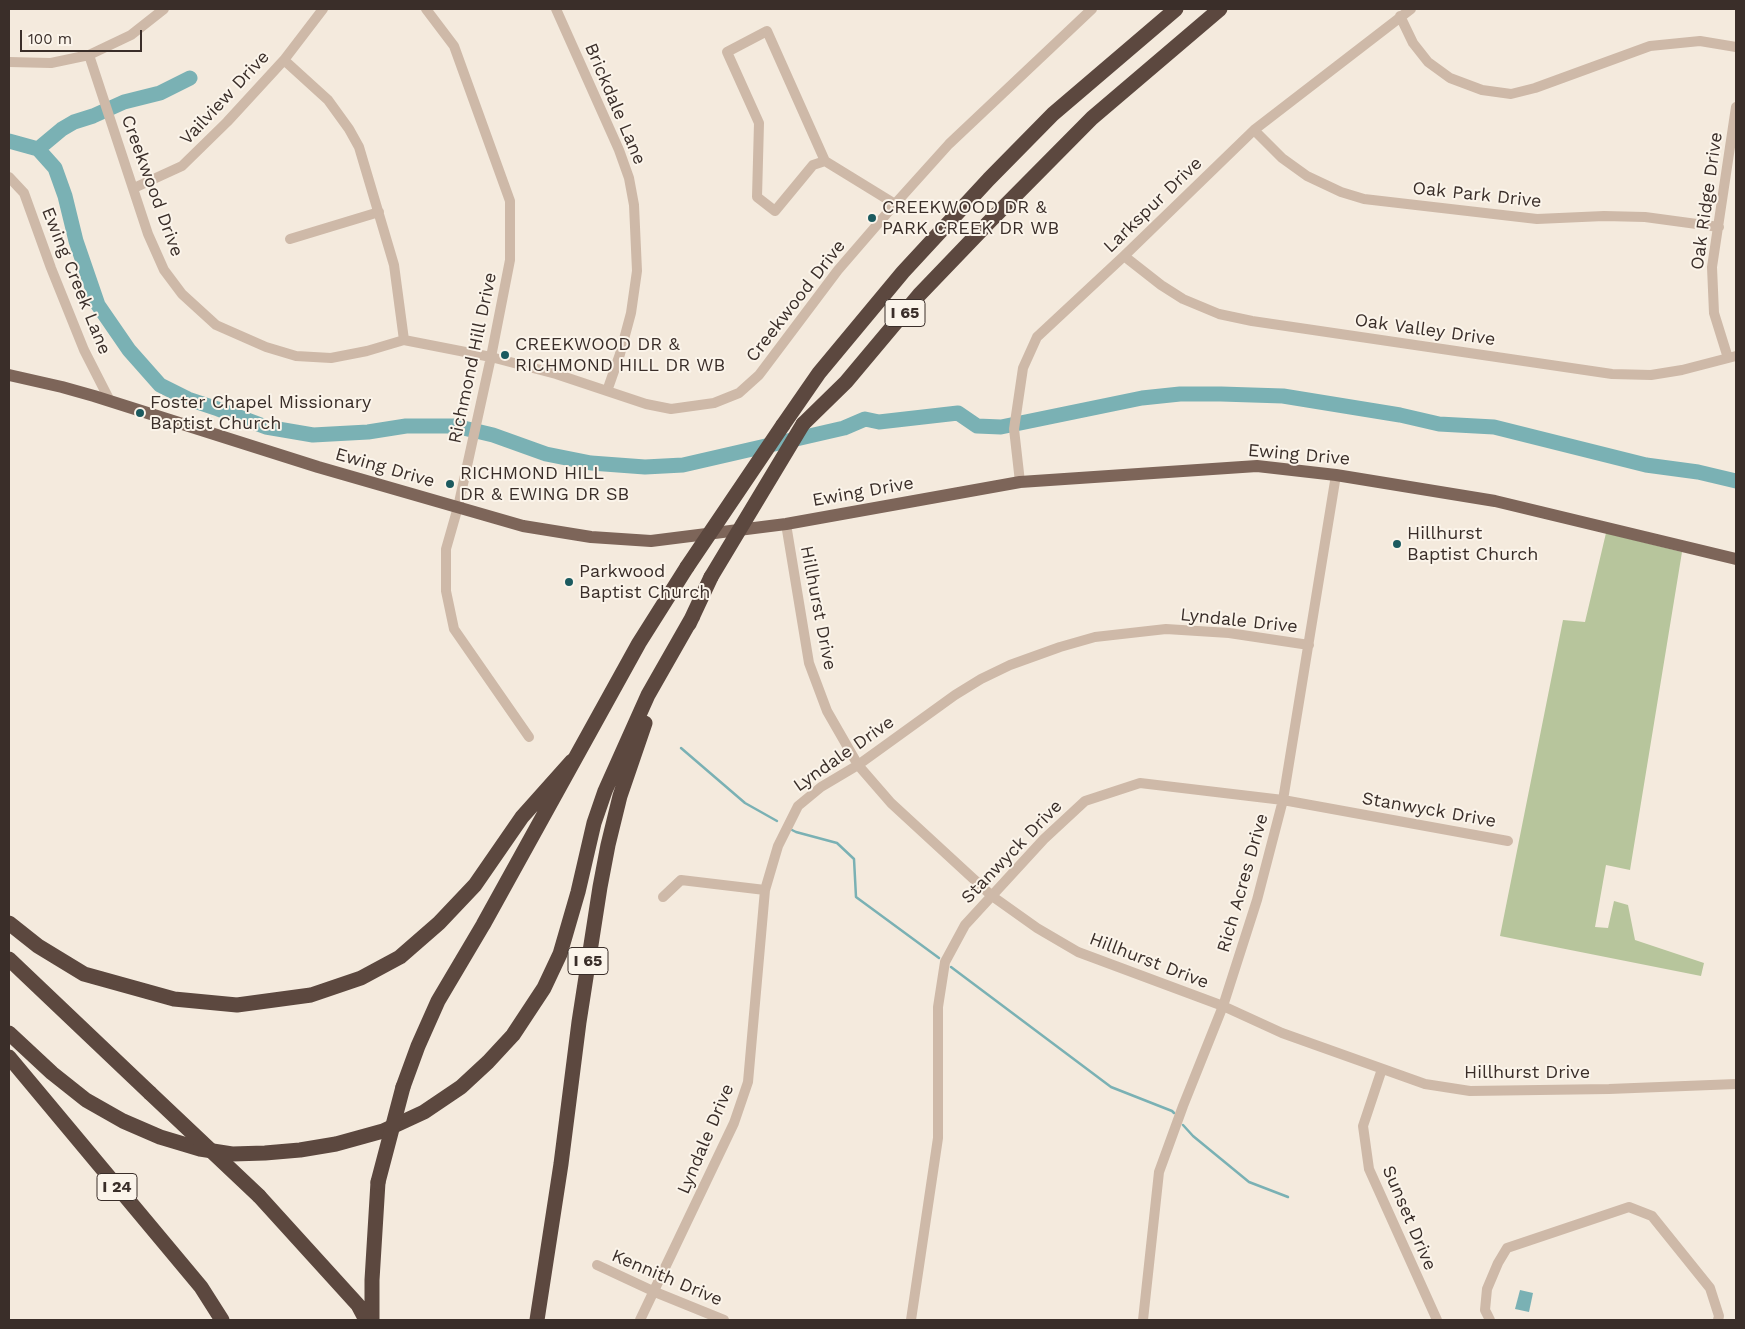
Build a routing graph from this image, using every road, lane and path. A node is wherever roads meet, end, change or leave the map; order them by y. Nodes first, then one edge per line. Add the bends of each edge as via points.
1 (164, 9) edge
2 (323, 9) edge
3 (426, 9) edge
4 (556, 9) edge
5 (1092, 9) edge
6 (1176, 9) edge
7 (1220, 9) edge
8 (1412, 9) edge
9 (1400, 16) junction
10 (1736, 47) edge
11 (90, 54) junction
12 (284, 60) junction
13 (9, 62) edge
14 (1736, 107) edge
15 (1254, 130) junction
16 (825, 161) junction
17 (9, 177) edge
18 (134, 188) junction
19 (895, 204) junction
20 (379, 212) junction
21 (1719, 227) junction
22 (290, 239) dead end
23 (1124, 256) junction
24 (404, 340) junction
25 (491, 357) junction
26 (1732, 357) edge
27 (9, 375) edge
28 (607, 391) junction
29 (110, 401) junction
30 (1336, 475) junction
31 (1020, 482) junction
32 (458, 507) junction
33 (786, 524) junction
34 (1736, 559) edge
35 (693, 616) junction
36 (1309, 645) junction
37 (529, 737) dead end
38 (572, 761) junction
39 (858, 765) junction
40 (1283, 800) junction
41 (1508, 841) dead end
42 (765, 890) junction
43 (992, 896) junction
44 (663, 897) dead end
45 (9, 923) edge
46 (9, 959) edge
47 (1223, 1006) junction
48 (9, 1033) edge
49 (9, 1057) edge
50 (1382, 1069) junction
51 (1736, 1084) edge
52 (597, 1265) dead end
53 (655, 1292) junction
54 (222, 1320) edge
55 (366, 1320) edge
56 (372, 1320) edge
57 (537, 1320) edge
58 (640, 1320) edge
59 (724, 1320) edge
60 (911, 1320) edge
61 (1143, 1320) edge
62 (1436, 1320) edge
63 (1490, 1320) edge
64 (1718, 1320) edge

1 - 11 street via 132,35
2 - 12 street, Vailview Drive
3 - 25 street, Richmond Hill Drive via 454,46 510,201 510,260
4 - 28 street, Brickdale Lane via 619,150 634,205 637,271 631,313
5 - 19 street, Creekwood Drive via 949,144
6 - 38 highway, I 65, bridge via 1053,114 891,286 819,373 687,567 639,643
7 - 35 highway, I 65, bridge via 1092,118 926,288 846,382 803,424 711,577
8 - 9 street, Larkspur Drive
9 - 10 street via 1413,43 1428,62 1450,78 1482,90 1511,94 1650,46 1700,41
9 - 15 street, Larkspur Drive
11 - 13 street via 51,64
11 - 18 street, Creekwood Drive
12 - 18 street, Vailview Drive via 182,166
12 - 20 street via 328,100 349,129 359,147
14 - 21 street, Oak Ridge Drive
15 - 21 street, Oak Park Drive via 1282,158 1307,176 1364,199 1537,219 1644,217
15 - 23 street, Larkspur Drive
16 - 16 street via 813,165 775,210 757,197 759,124 727,52 767,32
16 - 19 street
17 - 29 street, Ewing Creek Lane via 24,193 81,342
18 - 24 street, Creekwood Drive via 148,234 164,270 182,294 216,325 296,356 331,358
19 - 28 street, Creekwood Drive via 838,270 759,375 739,393 714,403 671,408 646,404
20 - 22 street
20 - 24 street via 394,265
21 - 26 street, Oak Ridge Drive via 1712,267 1714,313
23 - 26 street, Oak Valley Drive via 1183,299 1218,314 1252,321 1612,374 1651,375
23 - 31 street, Larkspur Drive via 1037,337 1023,368 1014,429
24 - 25 street, Creekwood Drive
25 - 28 street, Creekwood Drive
25 - 32 street, Richmond Hill Drive
27 - 29 main road, Ewing Drive
29 - 32 main road, Ewing Drive via 318,467
30 - 31 main road, Ewing Drive via 1257,466
30 - 34 main road, Ewing Drive via 1495,501
30 - 36 street, Rich Acres Drive
31 - 33 main road, Ewing Drive
32 - 33 main road, Ewing Drive via 523,526 592,537 651,541
32 - 37 street, Richmond Hill Drive via 446,549 446,591 454,629
33 - 39 street, Hillhurst Drive via 809,663 827,711
35 - 48 highway via 648,694 605,791 560,954 544,988 513,1035 488,1062 461,1087 424,1112 383,1131 318,1147 232,1154 200,1149 160,1137 86,1100
35 - 57 highway, I 65 via 646,720 620,796 608,845 579,1022
36 - 39 street, Lyndale Drive via 1229,632 1166,629 1095,637 1010,665 982,679
36 - 40 street, Rich Acres Drive
38 - 45 highway via 522,817 475,885 439,923 400,957 361,978 311,995 236,1005 174,999 84,974 38,946
38 - 56 highway, I 65, bridge via 438,1001 403,1087 378,1182
39 - 42 street, Lyndale Drive via 821,787 798,806 778,846
39 - 43 street, Hillhurst Drive via 891,803
40 - 41 street, Stanwyck Drive
40 - 43 street, Stanwyck Drive via 1140,782 1085,802 1044,838
40 - 47 street, Rich Acres Drive via 1257,900
42 - 44 street via 681,880
42 - 53 street, Lyndale Drive via 748,1082 734,1123
43 - 47 street, Hillhurst Drive via 1078,952
43 - 60 street, Stanwyck Drive via 965,925 945,962 938,1007 938,1138
46 - 55 highway, bridge via 258,1196 358,1305
47 - 50 street, Hillhurst Drive via 1282,1033
47 - 61 street, Rich Acres Drive via 1159,1172
49 - 54 highway, I 24 via 200,1287
50 - 51 street, Hillhurst Drive via 1426,1084 1470,1091
50 - 62 street, Sunset Drive via 1363,1126 1369,1169
52 - 53 street, Kennith Drive
53 - 58 street, Lyndale Drive
53 - 59 street, Kennith Drive
63 - 64 street via 1485,1310 1487,1289 1507,1248 1629,1207 1652,1216 1710,1288

